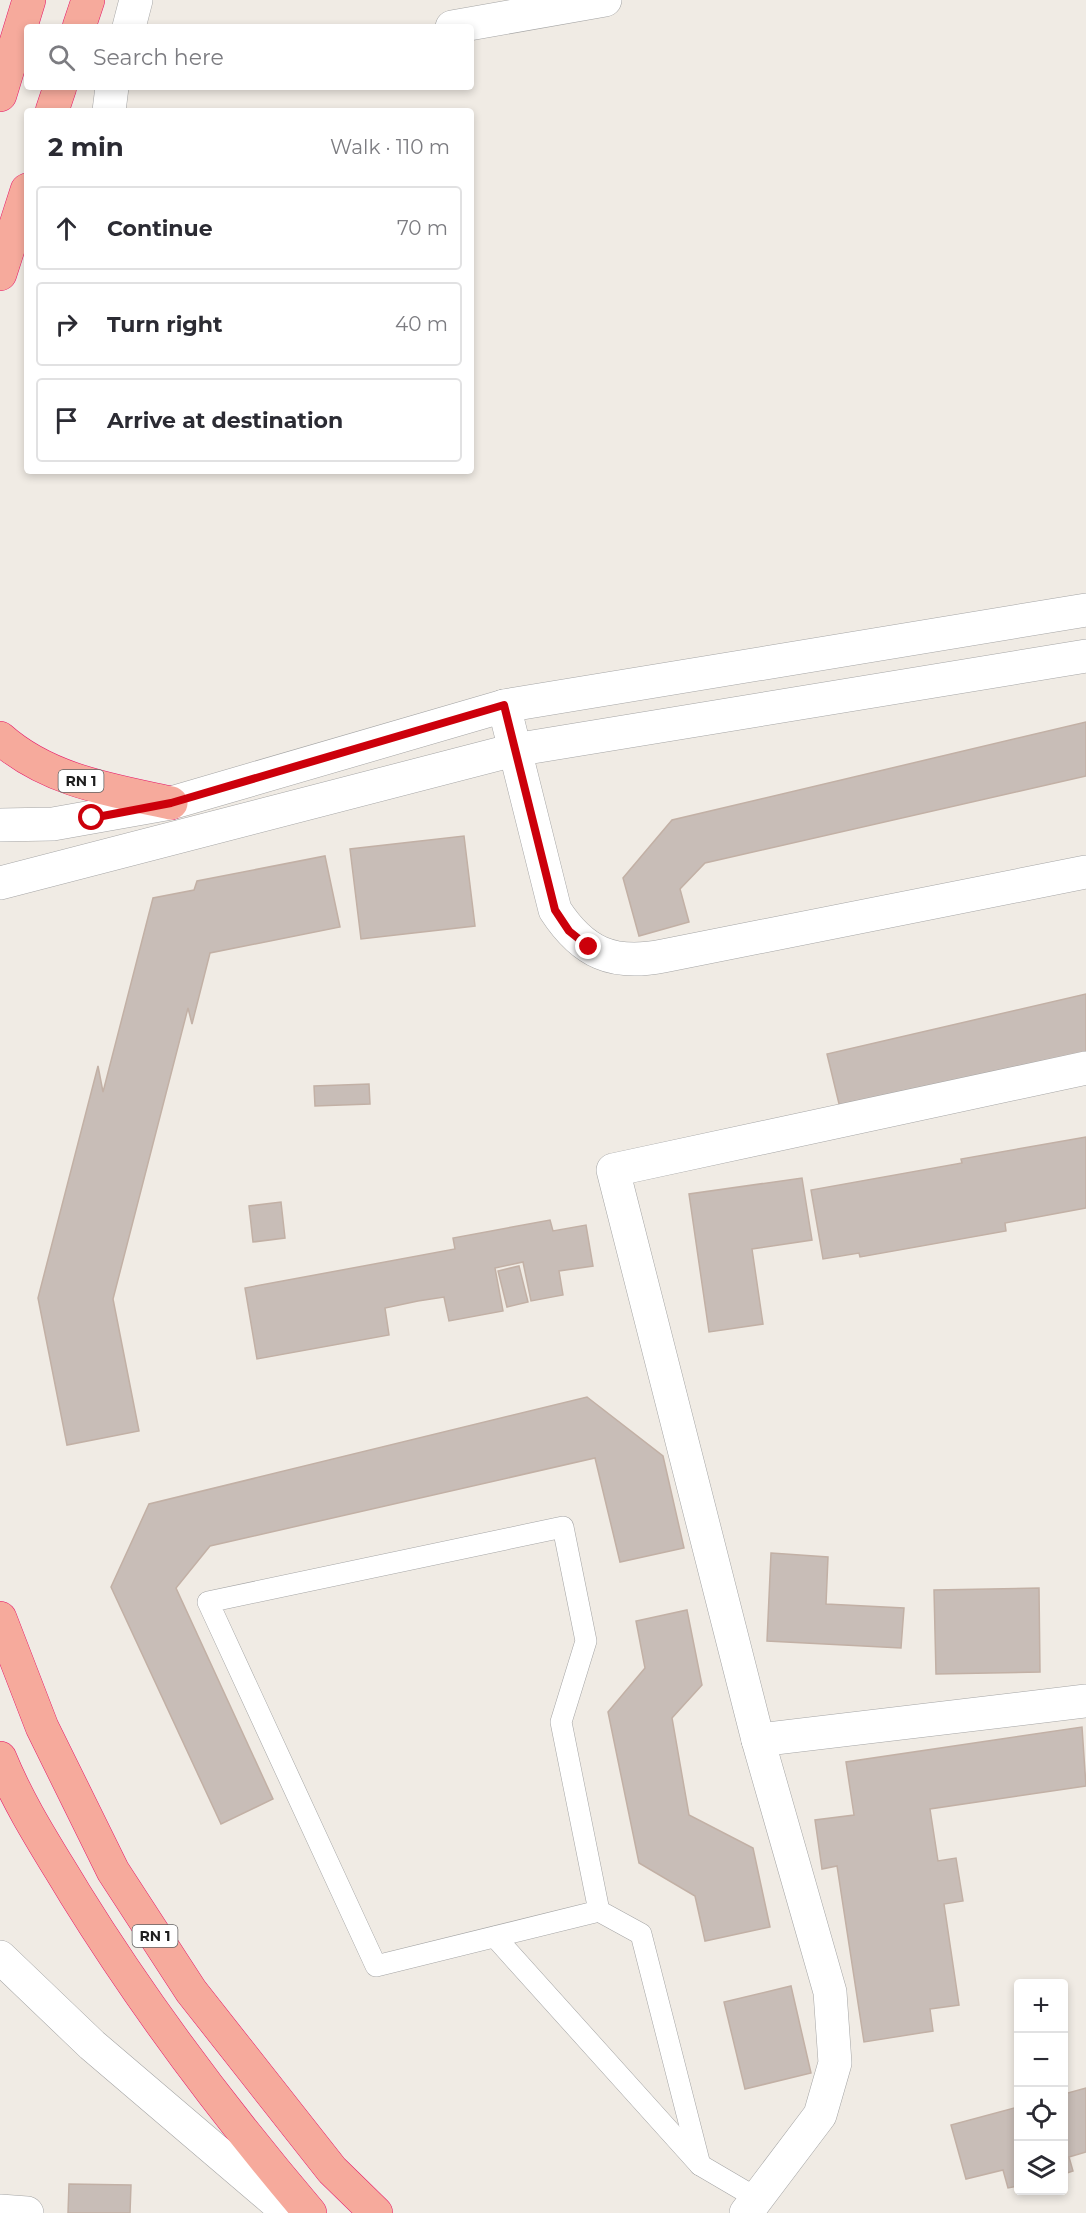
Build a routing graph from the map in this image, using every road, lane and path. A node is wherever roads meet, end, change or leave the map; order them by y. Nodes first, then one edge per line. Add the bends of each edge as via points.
1 (30, 0) edge
2 (88, 0) edge
3 (136, 0) edge
4 (605, 0) edge
5 (80, 24) edge
6 (130, 24) edge
7 (469, 24) edge
8 (59, 90) edge
9 (112, 90) edge
10 (0, 95) edge
11 (53, 108) edge
12 (109, 108) edge
13 (24, 199) edge
14 (0, 274) edge
15 (1086, 610) edge
16 (1086, 656) edge
17 (504, 705) junction
18 (0, 738) edge
19 (514, 750) junction
20 (171, 803) junction
21 (0, 825) edge
22 (1086, 872) edge
23 (0, 883) edge
24 (1086, 1068) edge
25 (0, 1618) edge
26 (1086, 1701) edge
27 (758, 1740) junction
28 (0, 1758) edge
29 (599, 1911) junction
30 (495, 1937) junction
31 (0, 1958) edge
32 (700, 2164) junction
33 (752, 2206) edge
34 (0, 2211) edge
35 (27, 2213) edge
36 (289, 2213) edge
37 (310, 2213) edge
38 (376, 2213) edge

1 - 10 highway
2 - 5 highway
3 - 6 street
4 - 7 street
8 - 11 highway
9 - 12 street
13 - 14 highway
15 - 17 street
16 - 19 street
17 - 19 street
17 - 20 street
18 - 20 highway, RN 1 via 21,756 60,775
19 - 22 street via 555,910 569,931 612,958 638,961
19 - 23 street
20 - 21 street via 53,824
24 - 27 street via 613,1170
25 - 38 highway, RN 1 via 42,1727 113,1871 190,1990 332,2170
26 - 27 street
27 - 33 street via 830,1992 835,2063 820,2115
28 - 37 highway, RN 1 via 16,1798 114,1956 168,2034
29 - 30 lane
29 - 30 lane via 561,1722 586,1641 563,1527 208,1602 376,1966
29 - 32 lane via 641,1934
30 - 32 lane
31 - 36 street via 92,2045
32 - 33 lane
34 - 35 street

